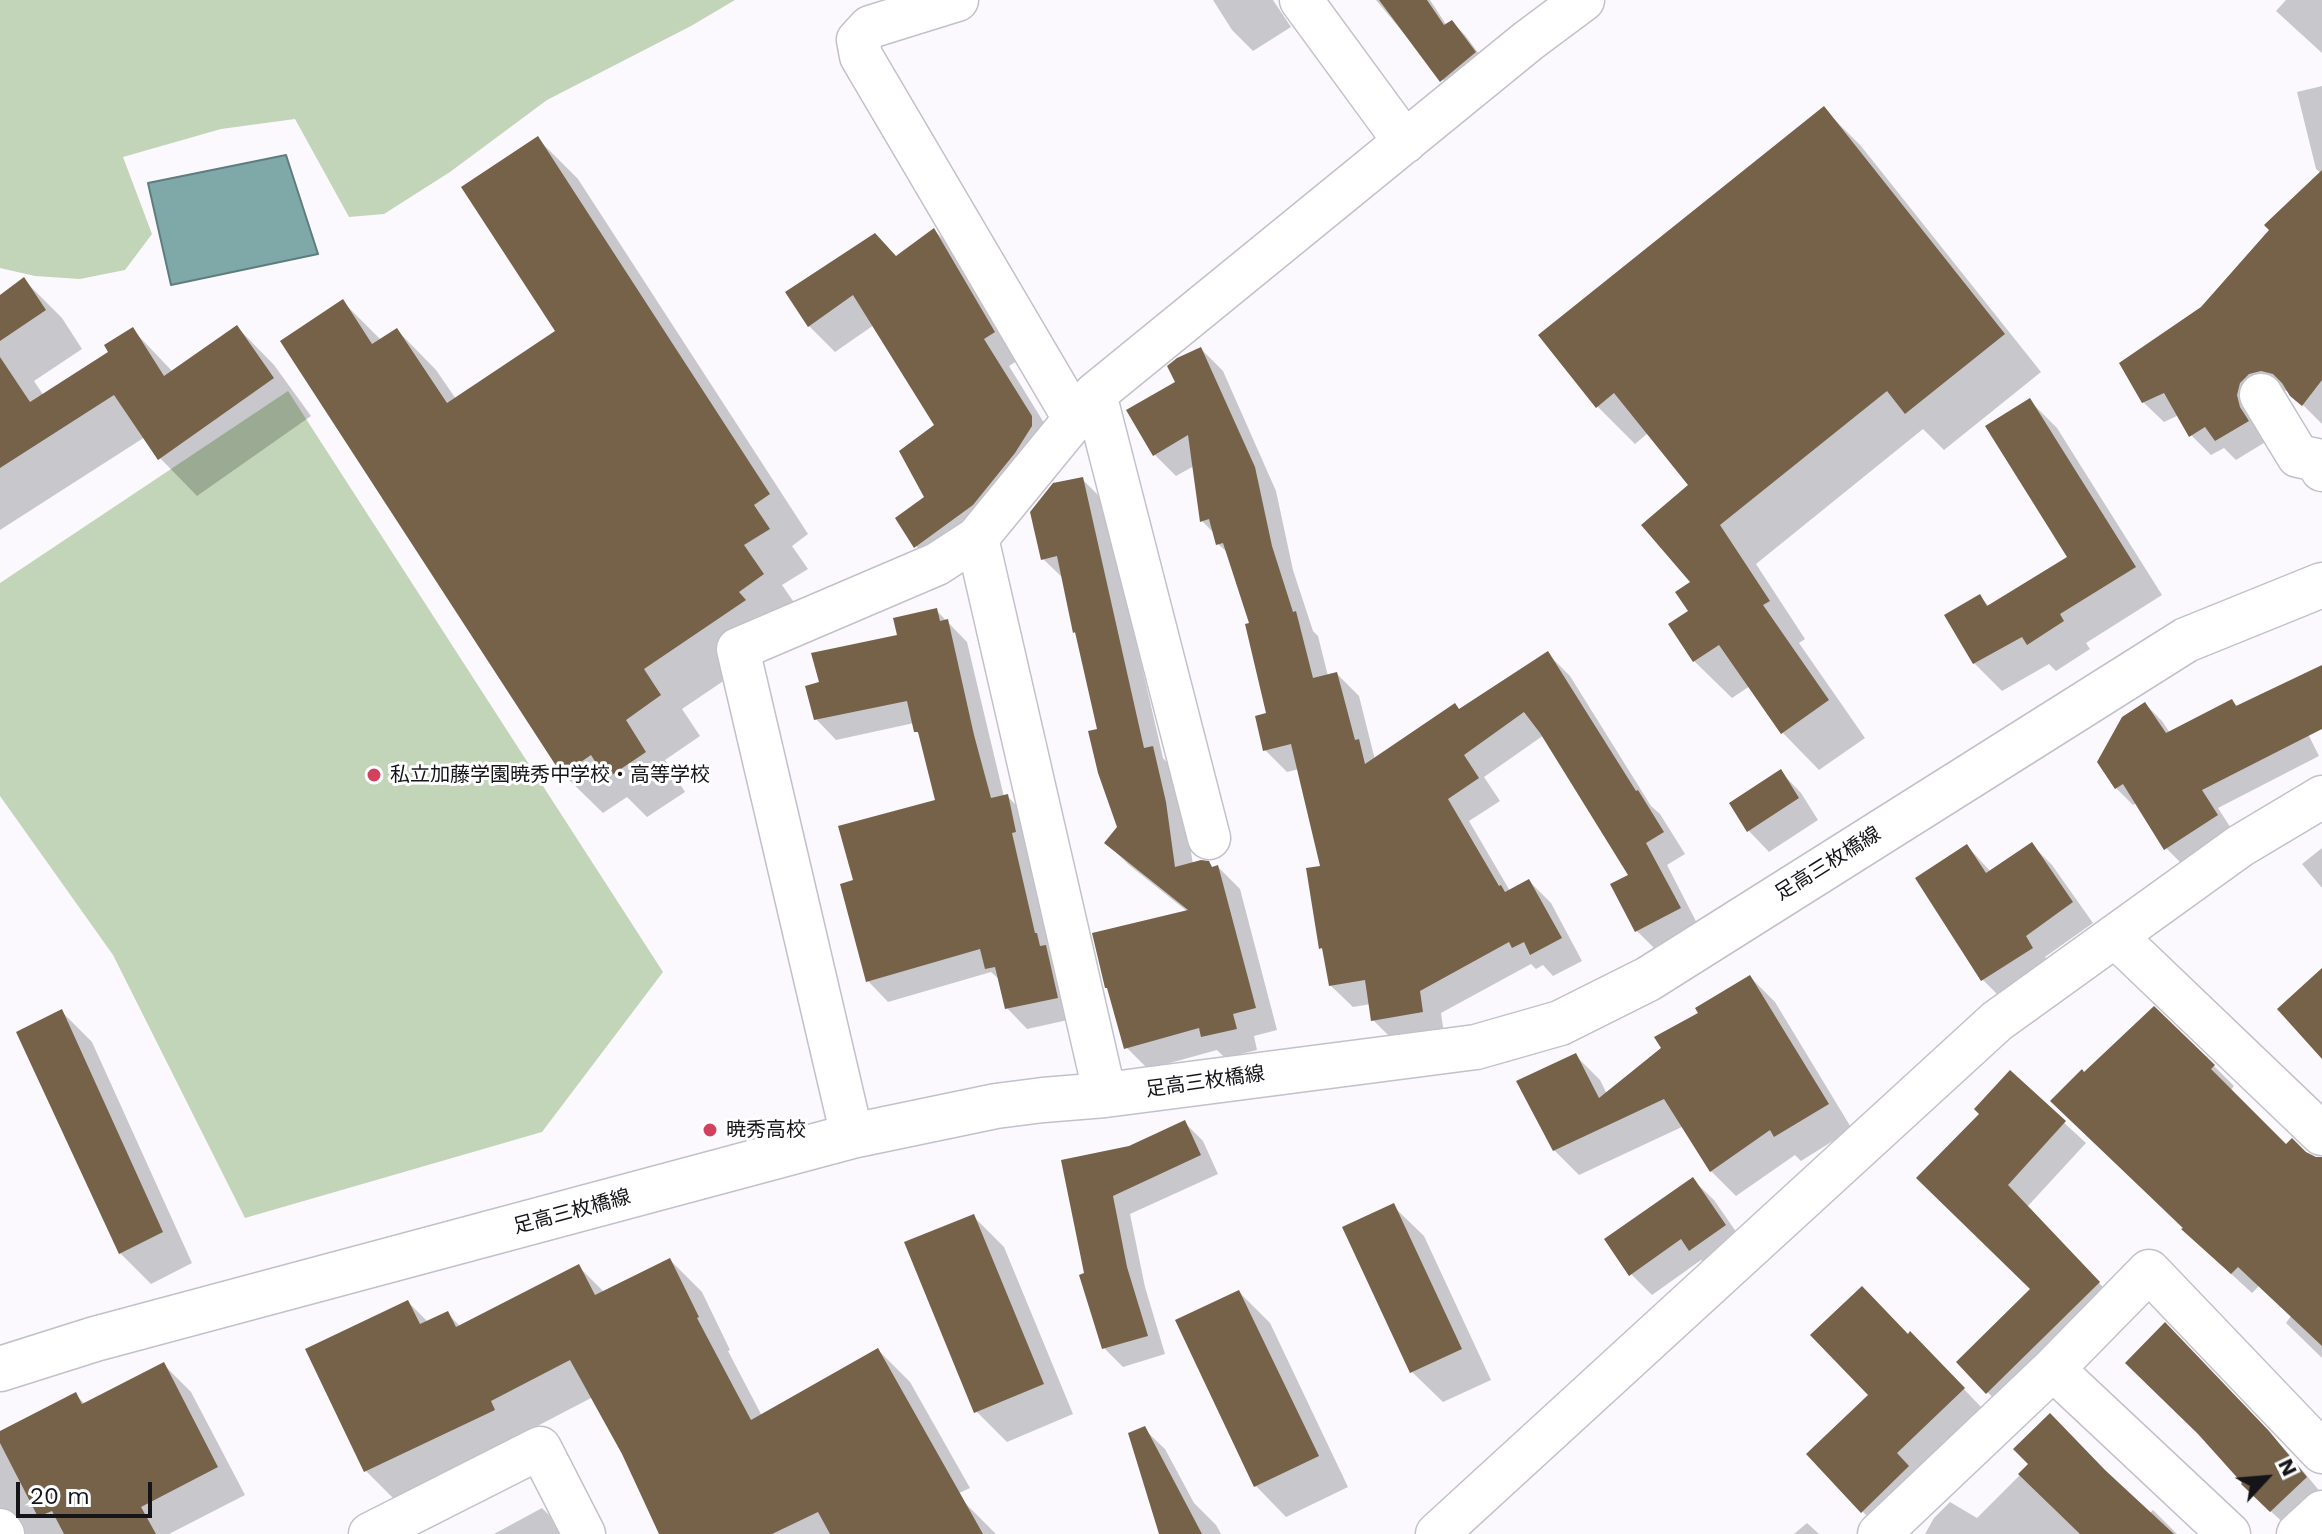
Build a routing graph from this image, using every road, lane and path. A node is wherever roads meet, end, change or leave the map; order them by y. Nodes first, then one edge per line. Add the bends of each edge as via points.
1 (957, 0) edge
2 (1301, 0) edge
3 (1583, 0) edge
4 (1405, 142) junction
5 (2261, 395) dead end
6 (1085, 406) junction
7 (2322, 470) edge
8 (977, 538) junction
9 (2322, 585) edge
10 (2322, 797) edge
11 (1209, 838) dead end
12 (2115, 936) junction
13 (1105, 1095) junction
14 (2322, 1134) edge
15 (852, 1136) junction
16 (0, 1369) edge
17 (2053, 1369) junction
18 (2322, 1452) edge
19 (2322, 1512) edge
20 (370, 1534) edge
21 (584, 1534) edge
22 (1437, 1534) edge
23 (1879, 1534) edge
24 (2229, 1534) edge
25 (2298, 1534) edge

1 - 6 street via 870,27 858,40 861,56
2 - 4 street
3 - 4 street
4 - 6 street
5 - 7 street via 2298,456 2317,460
6 - 8 street
6 - 11 street
8 - 13 street
8 - 15 street via 937,564 738,649
9 - 13 main road, 足高三枚橋線 via 2186,640 1648,979 1560,1023 1476,1047
10 - 12 street via 2240,846
12 - 14 street
12 - 22 street via 1997,1021
13 - 15 main road, 足高三枚橋線 via 996,1106
15 - 16 main road, 足高三枚橋線
17 - 18 street via 2149,1271
17 - 23 street
17 - 24 street
19 - 25 street
20 - 21 street via 540,1448

